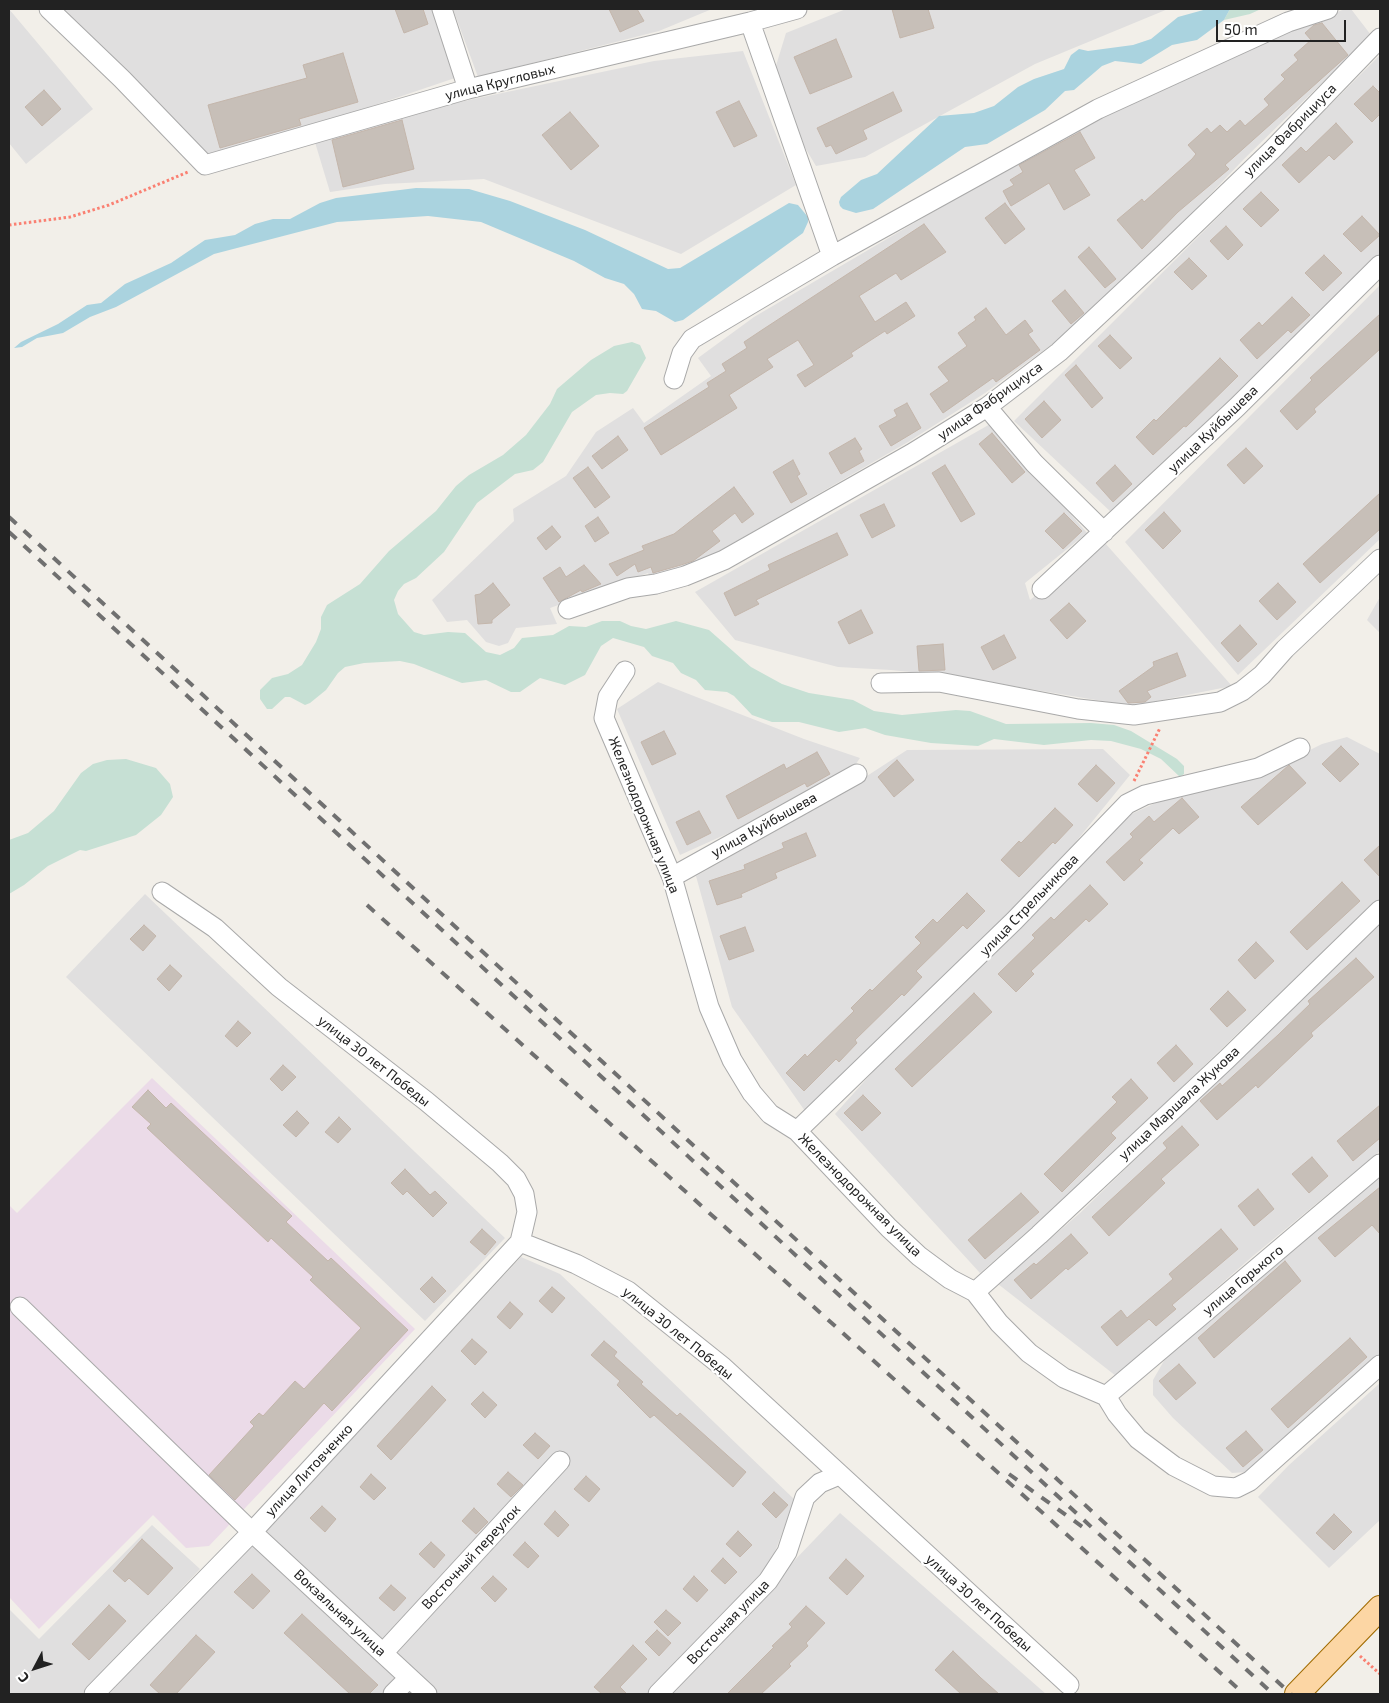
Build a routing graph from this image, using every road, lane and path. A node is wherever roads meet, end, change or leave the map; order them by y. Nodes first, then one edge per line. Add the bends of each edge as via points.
1 (49, 9) edge
2 (442, 9) edge
3 (797, 9) edge
4 (1328, 9) edge
5 (750, 22) junction
6 (1380, 38) edge
7 (468, 89) junction
8 (205, 165) junction
9 (9, 225) edge
10 (832, 256) junction
11 (1380, 265) edge
12 (674, 379) dead end
13 (987, 407) junction
14 (1104, 532) junction
15 (1380, 559) edge
16 (1042, 589) dead end
17 (568, 609) dead end
18 (625, 671) dead end
19 (881, 683) dead end
20 (1169, 710) junction
21 (1300, 748) dead end
22 (857, 774) dead end
23 (1136, 776) dead end
24 (672, 878) junction
25 (162, 892) dead end
26 (1380, 910) edge
27 (796, 1131) junction
28 (1380, 1164) edge
29 (520, 1242) junction
30 (975, 1292) junction
31 (20, 1307) dead end
32 (1380, 1364) edge
33 (1106, 1396) junction
34 (560, 1461) dead end
35 (839, 1475) junction
36 (252, 1532) junction
37 (1380, 1608) edge
38 (1347, 1644) junction
39 (383, 1653) junction
40 (1380, 1674) edge
41 (409, 1678) junction
42 (1069, 1685) dead end
43 (94, 1694) edge
44 (393, 1694) edge
45 (427, 1694) edge
46 (658, 1694) edge
47 (1298, 1694) edge

1 - 8 street
2 - 7 street
3 - 5 street, улица Кругловых
4 - 10 street via 1288,22 1098,109
5 - 7 street, улица Кругловых
5 - 10 street
6 - 13 street, улица Фабрициуса via 1164,254 1059,352
7 - 8 street, улица Кругловых
8 - 9 path via 70,217
10 - 12 street via 692,339 682,353
11 - 14 street, улица Куйбышева via 1237,407
13 - 14 street via 1034,463
13 - 17 street, улица Фабрициуса via 724,560 685,576 628,588
14 - 16 street, улица Куйбышева
15 - 20 street via 1242,691 1220,702
18 - 24 street, Железнодорожная улица via 608,697 604,718
19 - 20 street via 939,682 1078,709 1134,714
20 - 23 path
21 - 27 street, улица Стрельникова via 1258,768 1145,795 1127,804 1000,935
22 - 24 street, улица Куйбышева
24 - 27 street, Железнодорожная улица via 709,1007 732,1060 752,1093 770,1114
25 - 29 street, улица 30 лет Победы via 214,928 279,987 500,1163 516,1179 524,1194 527,1212
26 - 30 street, улица Маршала Жукова via 1226,1060
27 - 30 street, Железнодорожная улица via 919,1256 950,1279
28 - 33 street, улица Горького
29 - 35 street, улица 30 лет Победы via 576,1264 628,1291 723,1367
29 - 36 street, улица Литовченко
30 - 33 street, Железнодорожная улица via 999,1323 1029,1353 1064,1378
31 - 36 street, Вокзальная улица
32 - 33 street via 1269,1467 1236,1488 1213,1486 1174,1466 1138,1438
34 - 39 street, Восточный переулок
35 - 42 street, улица 30 лет Победы
35 - 46 street, Восточная улица via 820,1483 805,1497 787,1552 768,1581
36 - 39 street, Вокзальная улица
36 - 43 street, улица Литовченко
37 - 38 main road
38 - 40 path
38 - 47 main road
39 - 41 street, Вокзальная улица
41 - 44 street
41 - 45 street, Вокзальная улица

